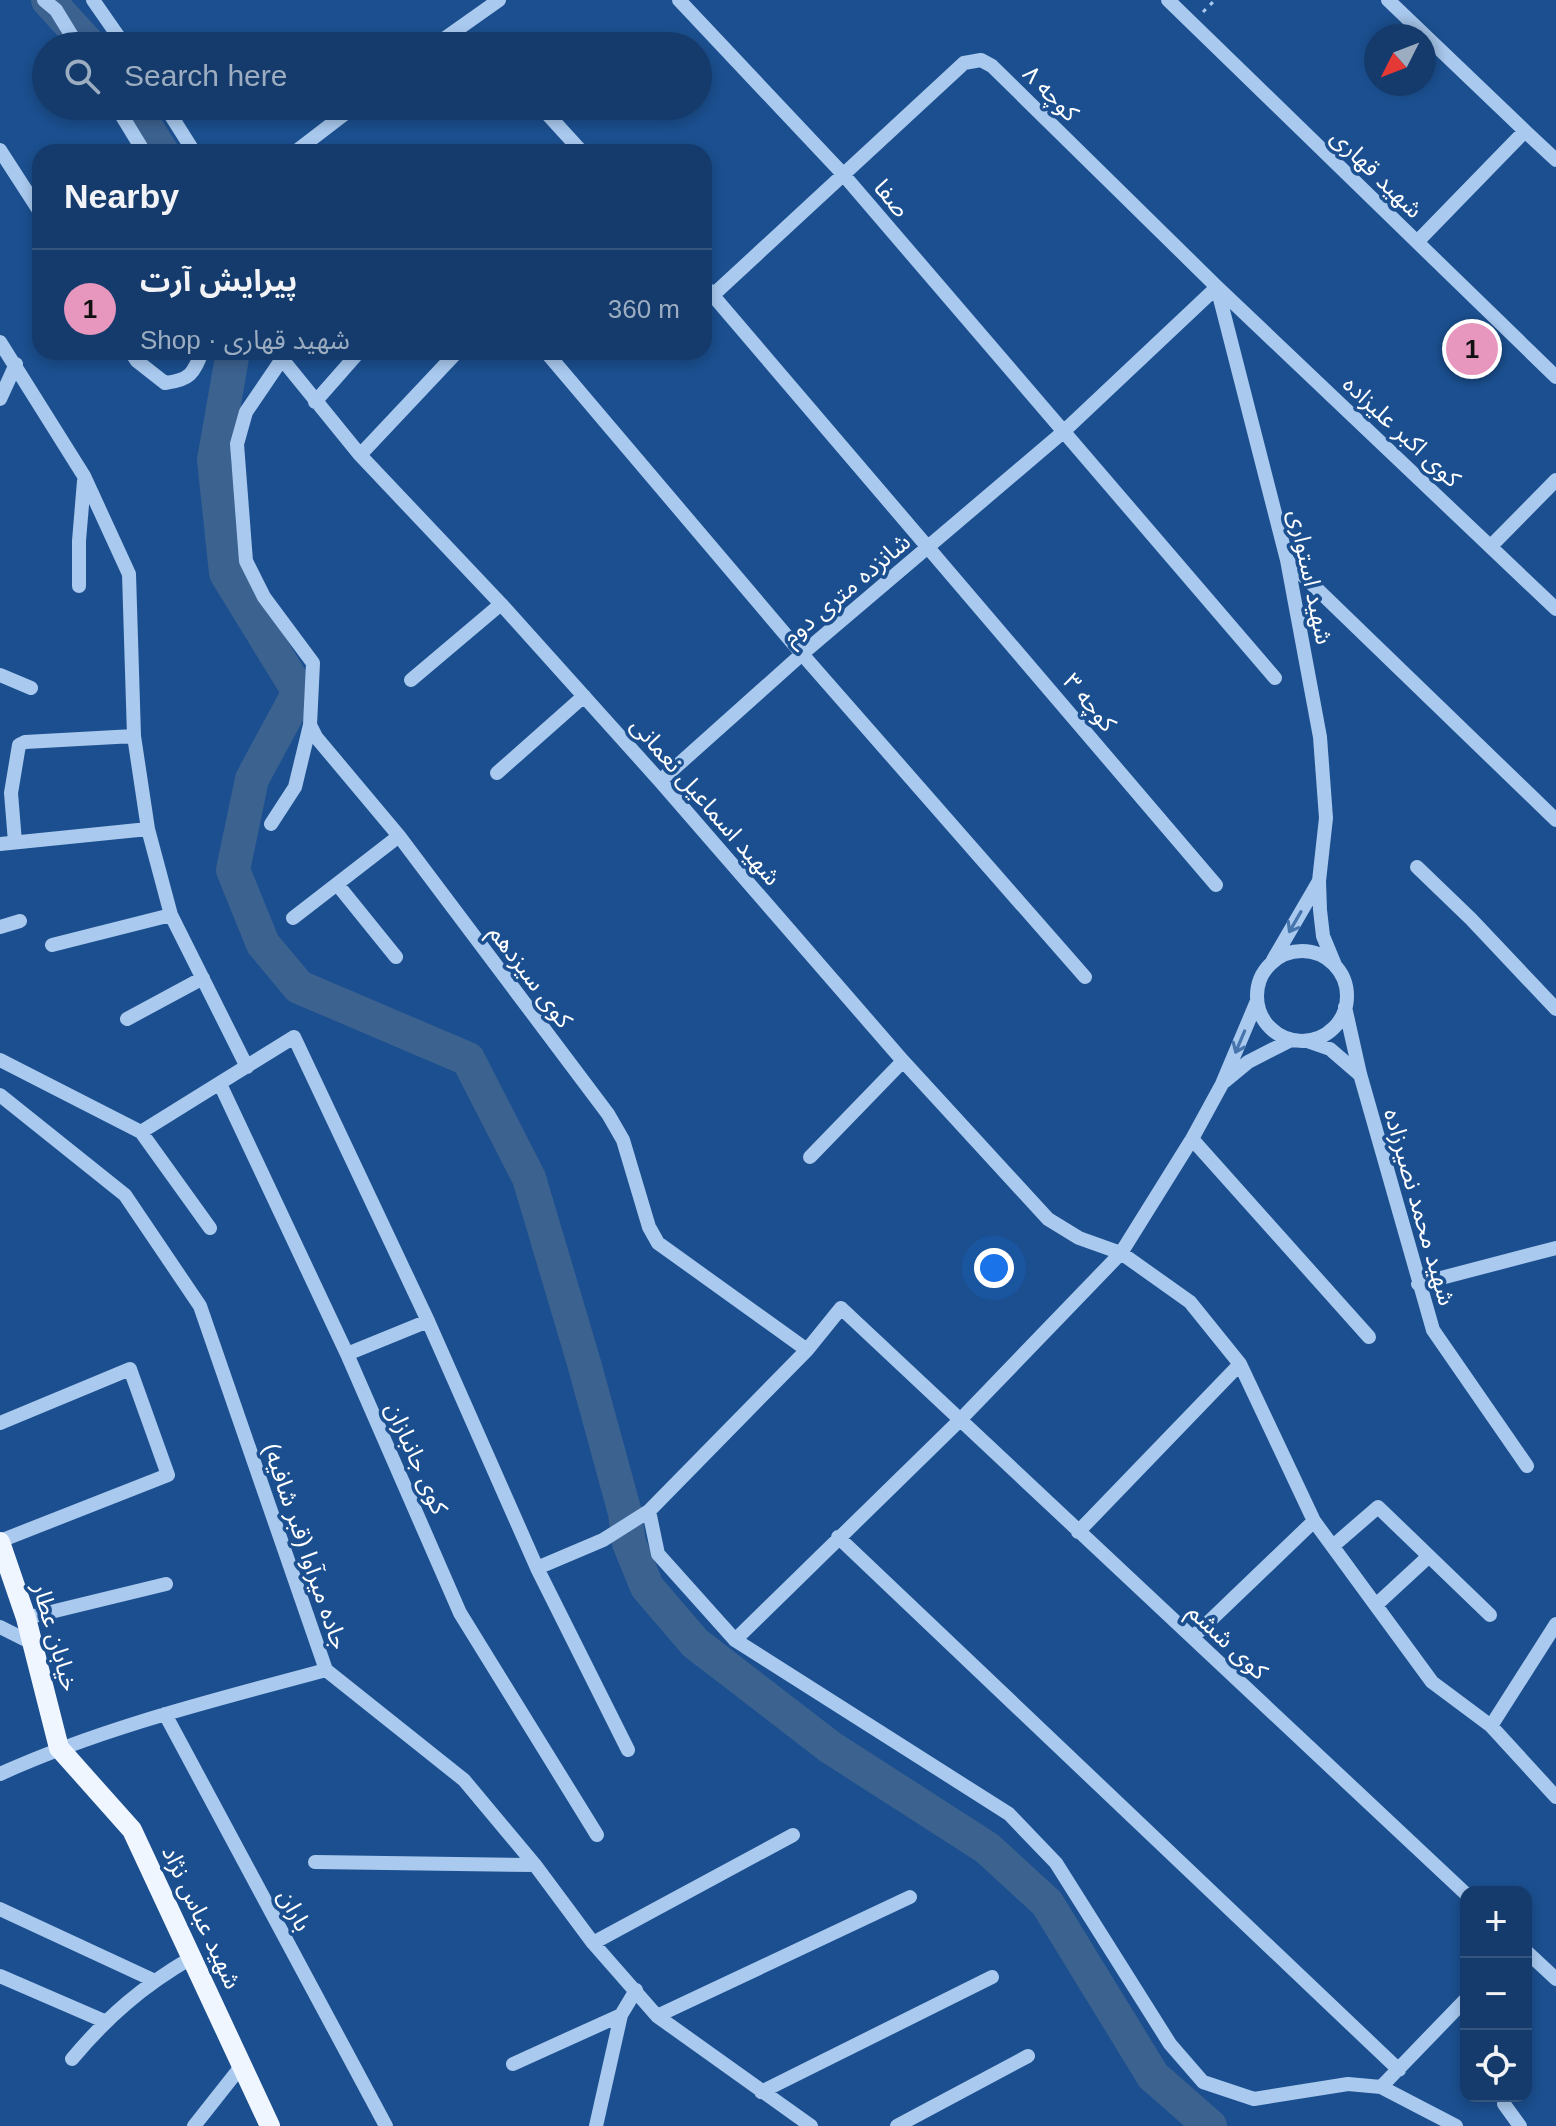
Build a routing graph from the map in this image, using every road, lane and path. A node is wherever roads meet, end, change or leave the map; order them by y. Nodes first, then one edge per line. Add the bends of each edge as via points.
1 (44, 0) edge
2 (499, 0) edge
3 (679, 0) edge
4 (1168, 0) edge
5 (1388, 0) edge
6 (96, 1) edge
7 (69, 32) edge
8 (116, 32) edge
9 (454, 32) edge
10 (709, 32) edge
11 (712, 35) edge
12 (125, 120) edge
13 (177, 120) edge
14 (337, 120) edge
15 (553, 120) edge
16 (1525, 131) junction
17 (139, 144) edge
18 (190, 144) edge
19 (305, 144) edge
20 (575, 144) edge
21 (0, 150) edge
22 (1556, 160) edge
23 (842, 173) junction
24 (32, 200) edge
25 (1417, 242) junction
26 (712, 287) edge
27 (1217, 287) junction
28 (712, 295) edge
29 (0, 342) edge
30 (136, 360) edge
31 (199, 360) edge
32 (279, 360) edge
33 (284, 360) edge
34 (352, 360) edge
35 (449, 360) edge
36 (553, 360) edge
37 (16, 364) junction
38 (1556, 377) edge
39 (0, 399) edge
40 (315, 402) junction
41 (1062, 433) junction
42 (360, 455) junction
43 (84, 476) junction
44 (1556, 480) edge
45 (1491, 546) junction
46 (930, 547) junction
47 (1287, 560) junction
48 (79, 586) dead end
49 (501, 604) junction
50 (1556, 609) edge
51 (802, 654) junction
52 (0, 675) edge
53 (1275, 678) dead end
54 (411, 680) dead end
55 (31, 688) dead end
56 (584, 696) junction
57 (310, 725) junction
58 (134, 736) junction
59 (497, 773) dead end
60 (660, 781) junction
61 (1556, 820) edge
62 (271, 824) dead end
63 (148, 829) junction
64 (399, 836) junction
65 (7, 843) edge
66 (1417, 867) dead end
67 (1319, 881) junction
68 (337, 884) junction
69 (1216, 885) dead end
70 (171, 915) junction
71 (293, 918) dead end
72 (20, 921) dead end
73 (0, 927) edge
74 (52, 945) dead end
75 (396, 957) dead end
76 (1271, 963) junction
77 (1335, 965) junction
78 (1085, 977) dead end
79 (203, 978) junction
80 (1257, 1001) junction
81 (1345, 1007) junction
82 (1556, 1009) edge
83 (127, 1019) dead end
84 (1298, 1040) junction
85 (0, 1060) edge
86 (903, 1061) junction
87 (247, 1067) junction
88 (1360, 1074) junction
89 (220, 1084) junction
90 (1222, 1084) junction
91 (0, 1095) edge
92 (141, 1132) junction
93 (1192, 1139) junction
94 (810, 1157) dead end
95 (210, 1228) dead end
96 (1556, 1248) edge
97 (1121, 1253) junction
98 (1418, 1284) junction
99 (428, 1321) junction
100 (1369, 1337) dead end
101 (807, 1350) junction
102 (347, 1354) junction
103 (1240, 1364) junction
104 (960, 1420) junction
105 (0, 1423) edge
106 (1527, 1466) dead end
107 (649, 1511) junction
108 (1314, 1521) junction
109 (1078, 1532) junction
110 (838, 1537) junction
111 (0, 1542) edge
112 (1333, 1546) junction
113 (1428, 1557) junction
114 (537, 1568) junction
115 (166, 1584) dead end
116 (1376, 1605) junction
117 (1490, 1615) dead end
118 (26, 1618) junction
119 (1556, 1624) edge
120 (0, 1627) edge
121 (1193, 1637) junction
122 (735, 1640) junction
123 (32, 1643) junction
124 (326, 1670) junction
125 (165, 1714) junction
126 (1491, 1726) junction
127 (59, 1748) junction
128 (628, 1750) dead end
129 (0, 1774) edge
130 (1556, 1797) edge
131 (597, 1835) dead end
132 (793, 1835) dead end
133 (315, 1862) dead end
134 (535, 1865) junction
135 (1460, 1888) edge
136 (910, 1897) dead end
137 (0, 1909) edge
138 (593, 1943) junction
139 (1532, 1957) edge
140 (191, 1958) junction
141 (0, 1976) edge
142 (992, 1977) dead end
143 (1556, 1979) edge
144 (153, 1980) junction
145 (636, 1990) junction
146 (1460, 2005) edge
147 (621, 2015) junction
148 (657, 2016) junction
149 (104, 2021) junction
150 (1028, 2056) dead end
151 (72, 2059) dead end
152 (243, 2064) junction
153 (513, 2064) dead end
154 (1399, 2070) junction
155 (1381, 2087) junction
156 (761, 2092) junction
157 (1504, 2104) dead end
158 (194, 2126) edge
159 (270, 2126) edge
160 (386, 2126) edge
161 (596, 2126) edge
162 (811, 2126) edge
163 (897, 2126) edge
164 (1456, 2126) edge
165 (1520, 2126) edge

1 - 7 street
2 - 9 street
3 - 10 street, صفا
4 - 25 street, شهید قهاری
5 - 16 street
6 - 8 street
11 - 23 street, صفا
12 - 17 street
13 - 18 street
14 - 19 street
15 - 20 street
16 - 22 street
16 - 25 street
21 - 24 street
23 - 26 street
23 - 27 street, کوچه ۸ via 964,63 981,60
23 - 41 street, صفا
25 - 38 street, شهید قهاری
27 - 41 street, شانزده متری دوم
27 - 45 street, کوی اکبر علیزاده
27 - 47 street, شهید استواری
28 - 46 street, کوچه ۳
29 - 37 street
30 - 31 street via 165,383 194,372
32 - 57 street via 246,412 237,444 246,561 264,597 313,663
33 - 40 street, شهید اسماعیل نعمانی
34 - 40 street
35 - 42 street
36 - 51 street
37 - 39 street
37 - 43 street
40 - 42 street, شهید اسماعیل نعمانی
41 - 46 street, شانزده متری دوم
41 - 53 street, صفا
42 - 49 street, شهید اسماعیل نعمانی
43 - 48 street
43 - 58 street via 129,574
44 - 45 street
45 - 50 street, کوی اکبر علیزاده
46 - 51 street, شانزده متری دوم
46 - 69 street, کوچه ۳
47 - 61 street
47 - 67 street, شهید استواری via 1320,737 1326,818
49 - 54 street
49 - 56 street, شهید اسماعیل نعمانی
51 - 60 street, شانزده متری دوم
51 - 78 street
52 - 55 street
56 - 59 street
56 - 60 street, شهید اسماعیل نعمانی
57 - 62 street via 295,787
57 - 64 street, کوی سیزدهم
58 - 63 street
58 - 65 street via 25,742 17,749
60 - 86 street, شهید اسماعیل نعمانی
63 - 65 street
63 - 70 street
64 - 68 street
64 - 101 street, کوی سیزدهم via 608,1114 623,1140 658,1243
66 - 82 street
67 -> 76 street, شهید استواری
67 - 77 street, شهید استواری via 1323,936
68 - 71 street
68 - 75 street
70 - 74 street
70 - 79 street
72 - 73 street
76 - 77 street via 1282,955 1309,952
76 - 80 street via 1262,974
77 - 81 street via 1343,978
79 - 83 street
79 - 87 street
80 - 84 street via 1268,1026
80 -> 90 street
81 - 84 street via 1330,1031
81 - 88 street, شهید محمد نصیرزاده
84 - 88 street via 1330,1049
84 - 90 street via 1248,1062
85 - 92 street
86 - 94 street
86 - 97 street, شهید اسماعیل نعمانی via 1048,1219 1079,1238
87 - 89 street
87 - 99 street via 294,1037
88 - 98 street, شهید محمد نصیرزاده
89 - 92 street
89 - 102 street, کوی جانبازان
90 - 93 street
91 - 124 street, جاده میرآوا (قبر شافیه) via 125,1195 200,1306
92 - 95 street
93 - 97 street
93 - 100 street
96 - 98 street
97 - 103 street, شهید اسماعیل نعمانی via 1190,1302
97 - 104 street
98 - 106 street, شهید محمد نصیرزاده via 1433,1330
99 - 102 street
99 - 114 street
101 - 104 street via 841,1308
101 - 107 street
102 - 131 street, کوی جانبازان via 460,1613
103 - 108 street, شهید اسماعیل نعمانی
103 - 109 street
104 - 109 street, کوی ششم
104 - 110 street
105 - 111 street via 130,1369 168,1475
107 - 114 street via 603,1540
107 - 122 street via 658,1554
108 - 112 street, شهید اسماعیل نعمانی
108 - 121 street
109 - 121 street, کوی ششم
110 - 122 street
110 - 154 street
111 - 118 main road, خیابان عطار
112 - 113 street via 1378,1507
112 - 116 street, شهید اسماعیل نعمانی
113 - 116 street
113 - 117 street
114 - 128 street
115 - 118 street
116 - 126 street, شهید اسماعیل نعمانی via 1432,1682
118 - 123 main road, خیابان عطار
119 - 126 street
120 - 123 street
121 - 135 street, کوی ششم
122 - 155 street via 1009,1814 1056,1863 1170,2044 1203,2082 1254,2099 1348,2084
123 - 127 main road, خیابان عطار
124 - 125 street
124 - 134 street, جاده میرآوا (قبر شافیه) via 464,1780
125 - 127 street
125 - 160 street, باران
126 - 130 street, شهید اسماعیل نعمانی
127 - 129 street
127 - 140 main road, شهید عباس نژاد via 132,1830
132 - 138 street
133 - 134 street
134 - 138 street, جاده میرآوا (قبر شافیه)
136 - 148 street
137 - 144 street
138 - 145 street, جاده میرآوا (قبر شافیه)
139 - 143 street
140 - 144 street
140 - 152 main road, شهید عباس نژاد
141 - 149 street
142 - 156 street
144 - 149 street
145 - 147 street
145 - 148 street, جاده میرآوا (قبر شافیه)
146 - 154 street
147 - 153 street
147 - 161 street
148 - 156 street, جاده میرآوا (قبر شافیه)
149 - 151 street
150 - 163 street
152 - 158 street
152 - 159 main road, شهید عباس نژاد
154 - 155 street
155 - 164 street
156 - 162 street, جاده میرآوا (قبر شافیه)
157 - 165 street

